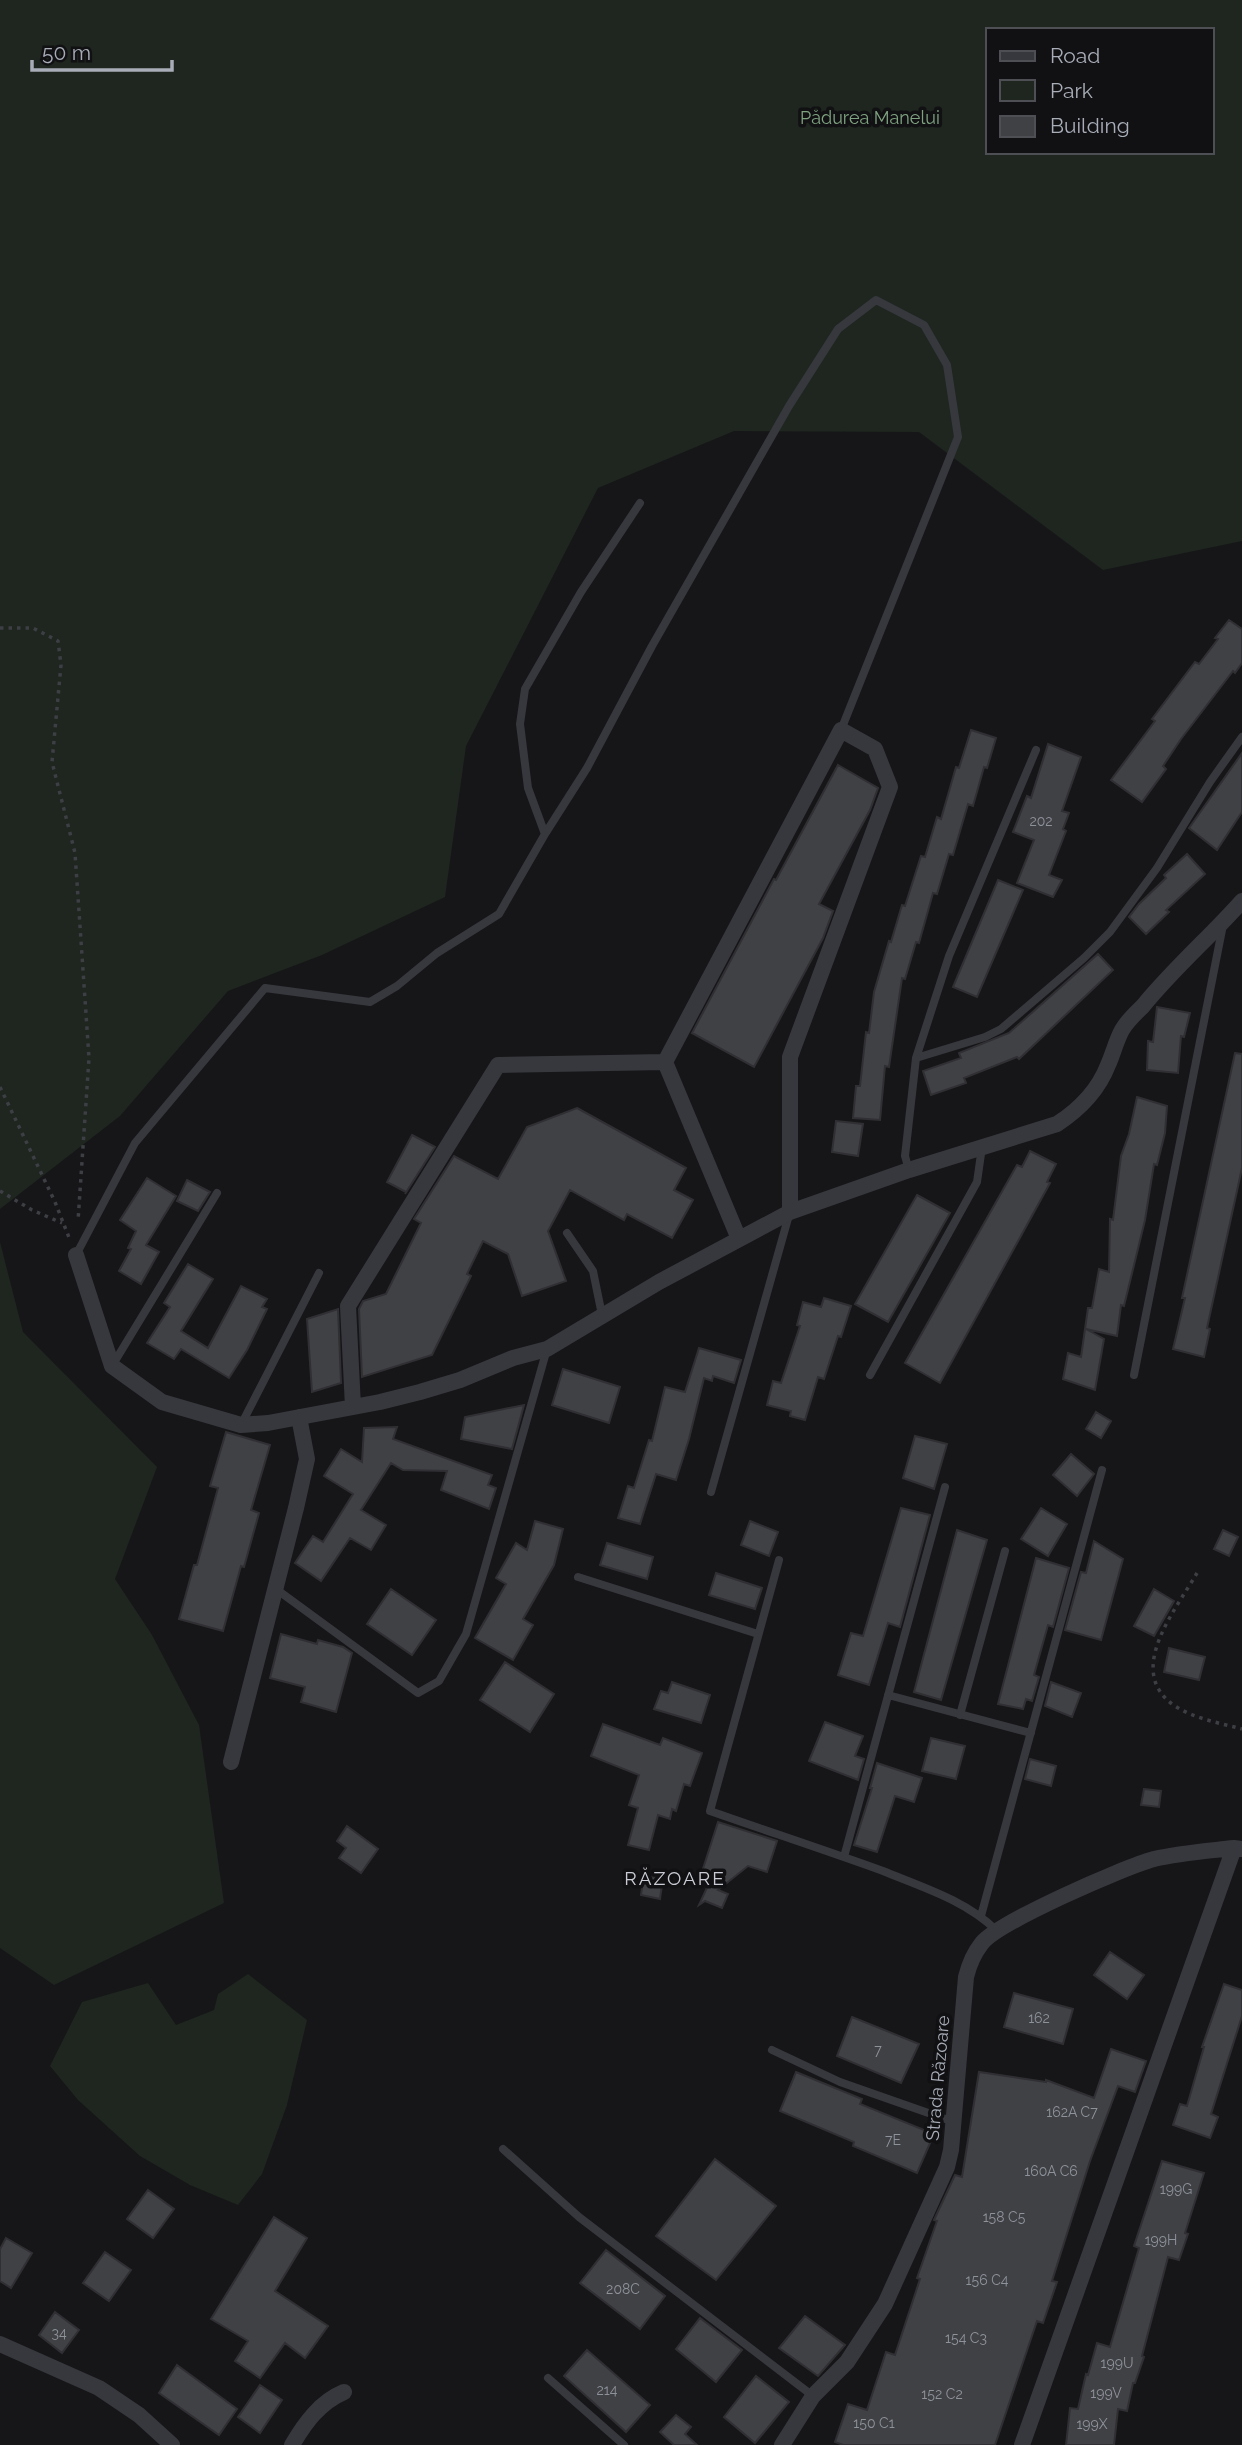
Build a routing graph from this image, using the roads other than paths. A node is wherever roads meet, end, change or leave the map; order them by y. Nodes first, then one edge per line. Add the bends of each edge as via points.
1 (640, 503) dead end
2 (841, 730) junction
3 (1242, 737) edge
4 (1037, 750) dead end
5 (545, 834) junction
6 (1242, 901) edge
7 (1223, 922) junction
8 (916, 1058) junction
9 (665, 1062) junction
10 (983, 1146) junction
11 (909, 1170) junction
12 (217, 1193) dead end
13 (790, 1212) junction
14 (568, 1233) dead end
15 (738, 1239) junction
16 (76, 1255) joint
17 (318, 1273) dead end
18 (601, 1315) junction
19 (547, 1349) junction
20 (112, 1366) junction
21 (870, 1375) dead end
22 (1134, 1375) dead end
23 (353, 1407) junction
24 (299, 1417) junction
25 (241, 1424) junction
26 (1102, 1470) dead end
27 (945, 1488) dead end
28 (711, 1492) dead end
29 (1005, 1552) dead end
30 (779, 1560) dead end
31 (578, 1577) dead end
32 (276, 1589) junction
33 (758, 1634) junction
34 (888, 1695) junction
35 (960, 1714) junction
36 (1031, 1733) junction
37 (231, 1762) dead end
38 (1238, 1848) edge
39 (844, 1857) junction
40 (981, 1916) junction
41 (996, 1930) junction
42 (772, 2050) dead end
43 (954, 2122) junction
44 (503, 2149) dead end
45 (0, 2344) edge
46 (548, 2378) dead end
47 (344, 2392) dead end
48 (813, 2396) junction
49 (172, 2445) edge
50 (292, 2445) edge
51 (624, 2445) edge
52 (782, 2445) edge
53 (1022, 2445) edge

1 - 5 lane via 525,689 520,724 528,788
2 - 5 lane via 958,437 947,365 930,335 924,326 876,300 838,329 789,405 587,768
2 - 9 street
2 - 13 street via 875,749 890,787 790,1057
3 - 8 lane via 1137,896 1084,958 1001,1029
4 - 8 lane via 949,956
5 - 16 lane via 499,914 370,1002 265,988 135,1143
6 - 7 street
7 - 10 street via 1122,1030 1107,1070 1075,1112 1056,1124
7 - 22 lane
8 - 11 lane via 905,1156
9 - 15 street
9 - 23 street via 498,1065 348,1306
10 - 11 street
10 - 21 lane via 977,1182
11 - 13 street
12 - 20 lane
13 - 15 street
13 - 28 lane
14 - 18 lane via 593,1271
15 - 18 street
16 - 20 street
17 - 25 lane
18 - 19 street
19 - 23 street via 420,1392
19 - 32 lane via 466,1634 439,1681 418,1693
20 - 25 street via 162,1402
23 - 24 street
24 - 25 street
24 - 32 street via 307,1459
26 - 36 lane
27 - 34 lane
29 - 35 lane
30 - 33 lane
31 - 33 lane
32 - 37 street
33 - 39 lane via 710,1811
34 - 35 lane
34 - 39 lane
35 - 36 lane
36 - 40 lane
38 - 41 street, Strada Răzoare via 1152,1860
38 - 53 street, Strada Răzoare
39 - 40 lane via 939,1893
40 - 41 lane
41 - 43 street, Strada Răzoare via 982,1943 966,1977
42 - 43 lane via 840,2082
43 - 48 street, Strada Răzoare via 947,2167 886,2304 847,2362
44 - 48 lane via 579,2217
45 - 49 street via 99,2388
46 - 51 lane
47 - 50 street via 317,2410
48 - 52 street, Strada Răzoare

